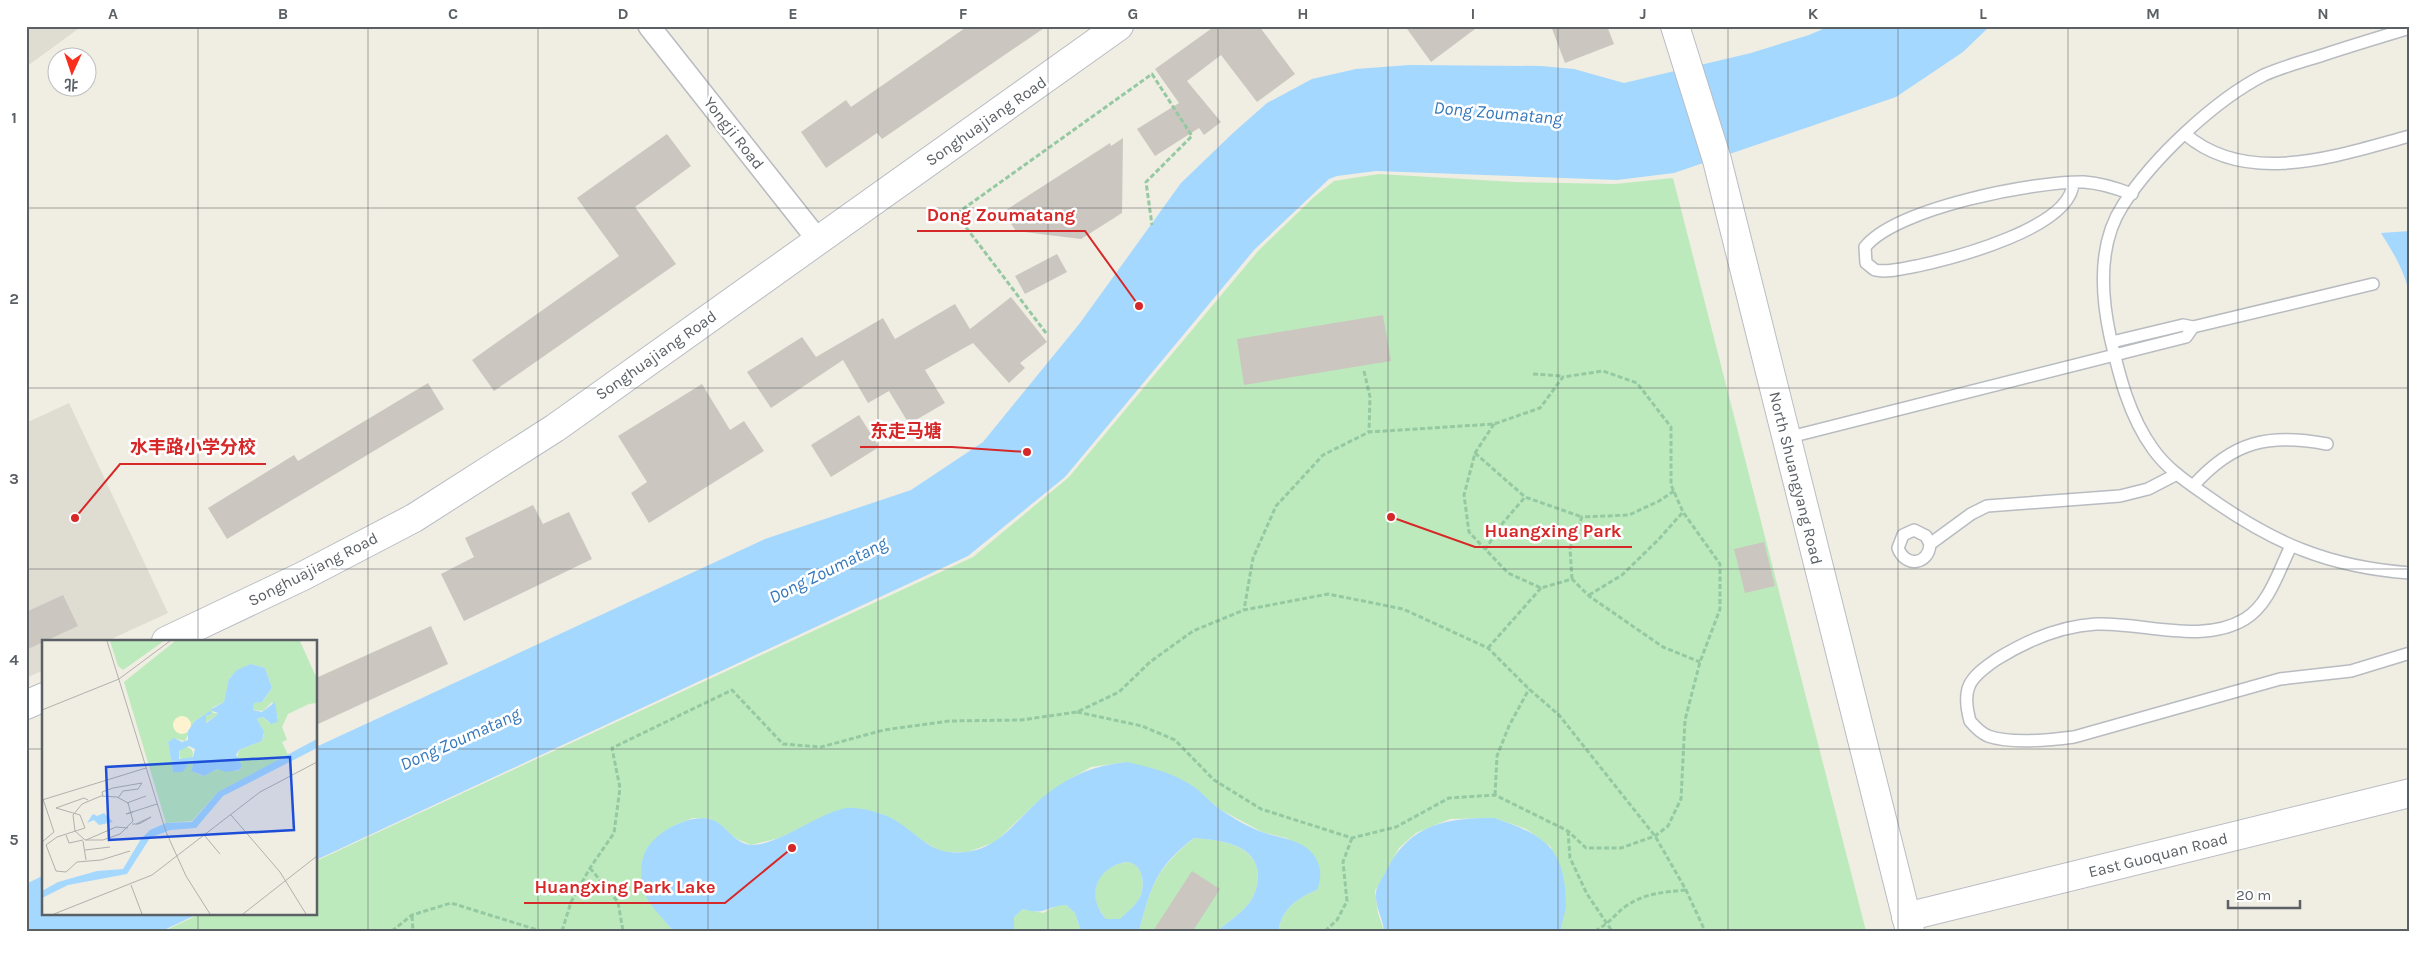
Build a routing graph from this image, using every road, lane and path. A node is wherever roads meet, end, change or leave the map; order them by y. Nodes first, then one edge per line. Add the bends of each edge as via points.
1 (650, 26) edge
2 (1119, 26) edge
3 (1676, 26) edge
4 (2410, 28) edge
5 (2184, 134) junction
6 (2410, 136) edge
7 (2073, 183) junction
8 (2132, 194) junction
9 (1152, 224) dead end
10 (818, 240) junction
11 (2374, 284) dead end
12 (2193, 327) junction
13 (1046, 333) dead end
14 (2112, 342) junction
15 (2115, 356) junction
16 (1364, 371) dead end
17 (1533, 374) dead end
18 (1563, 376) junction
19 (1494, 424) junction
20 (1369, 432) junction
21 (1786, 438) junction
22 (2327, 444) dead end
23 (1475, 453) junction
24 (2177, 474) junction
25 (2193, 486) junction
26 (1674, 491) junction
27 (1525, 497) junction
28 (1683, 512) junction
29 (1582, 517) junction
30 (1930, 544) dead end
31 (2290, 546) junction
32 (1485, 550) junction
33 (2410, 573) edge
34 (1572, 579) junction
35 (1541, 588) junction
36 (1589, 596) junction
37 (1244, 610) junction
38 (168, 640) edge
39 (1488, 648) junction
40 (2410, 653) edge
41 (1700, 662) junction
42 (1529, 689) junction
43 (42, 698) edge
44 (26, 705) edge
45 (1077, 712) junction
46 (2410, 793) edge
47 (1495, 795) junction
48 (1568, 831) junction
49 (1655, 836) junction
50 (1352, 838) junction
51 (590, 868) junction
52 (1686, 890) junction
53 (412, 915) junction
54 (1608, 924) junction
55 (1908, 924) edge
56 (392, 931) edge
57 (413, 931) edge
58 (540, 931) edge
59 (562, 931) edge
60 (623, 931) edge
61 (1325, 931) edge
62 (1595, 931) edge
63 (1612, 931) edge
64 (1705, 931) edge

1 - 10 street, Yongji Road
2 - 10 street, Songhuajiang Road
3 - 21 street, North Shuangyang Road via 1717,160
4 - 5 lane via 2265,75 2221,103
5 - 6 lane via 2222,156 2282,163 2336,156
5 - 8 lane
7 - 7 lane via 2004,190 1923,214 1873,237 1865,247 1866,263 1883,271 1900,269 1949,260 2003,242 2042,222 2070,197
7 - 8 lane via 2105,185
8 - 14 lane via 2112,226 2106,246 2104,299
9 - 13 path via 1146,182 1192,136 1152,74 956,214
10 - 38 street, Songhuajiang Road via 554,428 414,518 303,576
11 - 12 lane
12 - 14 lane via 2183,325
12 - 15 lane via 2186,337
14 - 15 lane
15 - 21 lane
15 - 24 lane via 2141,428 2153,448
16 - 20 path via 1370,397
17 - 18 path
18 - 19 path via 1540,408
18 - 26 path via 1603,371 1637,383 1671,427 1671,485
19 - 20 path
19 - 23 path
20 - 37 path via 1323,455 1276,506 1253,558
21 - 55 street, North Shuangyang Road
22 - 25 lane via 2298,438 2254,443 2211,467
23 - 27 path
23 - 32 path via 1464,495 1469,532
24 - 25 lane
24 - 30 lane via 2148,489 2120,496 1987,506
25 - 31 lane via 2235,516
26 - 28 path
26 - 29 path via 1629,514
27 - 29 path
27 - 32 path
28 - 36 path via 1622,575
28 - 41 path via 1720,564 1720,610
29 - 34 path via 1570,548
31 - 33 lane via 2310,555 2356,566
31 - 40 lane via 2264,601 2254,613 2226,628 2184,632 2097,624 2020,644 1982,669 1970,681 1966,707 1970,721 1983,732 1996,737 2051,740 2074,737 2280,679 2351,671
32 - 35 path via 1508,573
34 - 35 path
34 - 36 path
35 - 39 path
36 - 41 path via 1663,647
37 - 39 path via 1328,594 1403,609
37 - 45 path via 1193,631 1150,662 1118,692
39 - 42 path
41 - 49 path via 1685,720 1681,799 1668,826
42 - 47 path via 1497,756
42 - 49 path via 1559,715
43 - 44 street
45 - 50 path via 1142,726 1175,740 1214,780 1261,809
45 - 51 path via 1021,720 940,722 884,730 821,747 783,744 732,690 612,748 620,788 614,833
46 - 55 street, East Guoquan Road
47 - 48 path
47 - 50 path via 1449,798 1396,827
48 - 49 path via 1586,848 1622,848
48 - 54 path via 1570,858 1587,894
49 - 52 path
50 - 61 path via 1343,862 1347,901 1337,920
51 - 59 path via 572,902
51 - 60 path via 618,902
52 - 54 path via 1653,892 1625,907
52 - 64 path
53 - 56 path
53 - 57 path
53 - 58 path via 451,903
54 - 62 path
54 - 63 path

